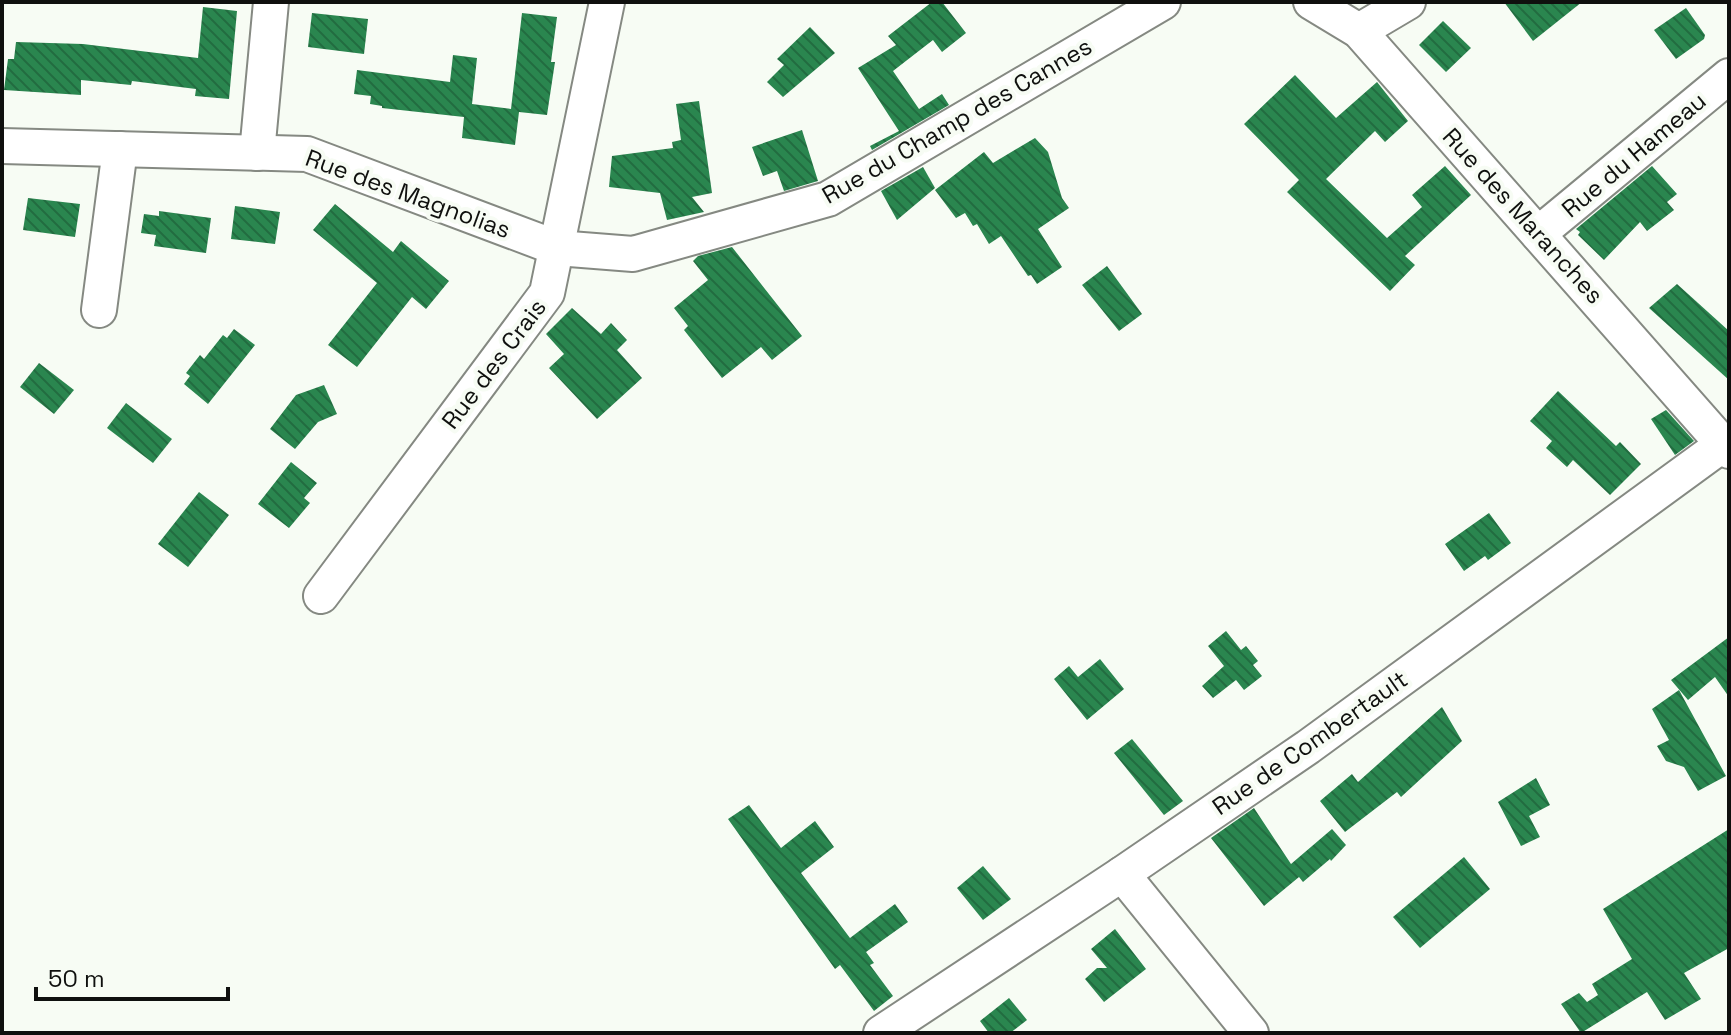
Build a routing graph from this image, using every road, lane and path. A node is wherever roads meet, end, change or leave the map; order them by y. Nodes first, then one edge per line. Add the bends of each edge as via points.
1 (271, 2) edge
2 (607, 2) edge
3 (1163, 2) edge
4 (1311, 2) edge
5 (1408, 2) edge
6 (1359, 31) junction
7 (1729, 76) edge
8 (2, 146) edge
9 (120, 149) junction
10 (257, 153) junction
11 (1538, 234) junction
12 (557, 248) junction
13 (99, 310) dead end
14 (1727, 445) edge
15 (321, 596) dead end
16 (1122, 874) junction
17 (881, 1033) edge
18 (1251, 1033) edge

1 - 10 street
2 - 12 street, Rue des Crais
3 - 12 street, Rue du Champ des Cannes via 828,199 633,254
4 - 6 street, Rue des Maranches
5 - 6 street
6 - 11 street, Rue des Maranches
7 - 11 street, Rue du Hameau
8 - 9 street, Rue des Magnolias
9 - 10 street, Rue des Magnolias
9 - 13 street
10 - 12 street, Rue des Magnolias via 307,154
11 - 14 street, Rue des Maranches
12 - 15 street, Rue des Crais via 547,293
14 - 16 street, Rue de Combertault
16 - 17 street, Rue de Combertault
16 - 18 street

